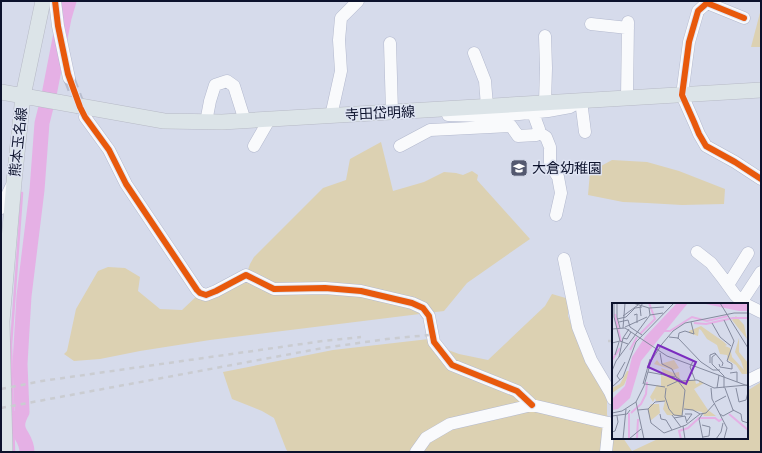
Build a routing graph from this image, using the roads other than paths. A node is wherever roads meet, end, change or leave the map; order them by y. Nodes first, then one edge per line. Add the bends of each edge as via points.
1 (44, 1) edge
2 (55, 1) edge
3 (358, 1) edge
4 (744, 18) dead end
5 (590, 24) dead end
6 (544, 36) dead end
7 (390, 43) dead end
8 (474, 53) dead end
9 (69, 78) tunnel mouth
10 (761, 90) edge
11 (3, 93) edge
12 (682, 95) junction
13 (22, 96) junction
14 (627, 98) junction
15 (581, 101) junction
16 (545, 103) junction
17 (487, 106) junction
18 (425, 110) junction
19 (392, 112) junction
20 (533, 113) junction
21 (331, 116) junction
22 (85, 117) tunnel mouth
23 (269, 120) junction
24 (513, 120) junction
25 (245, 121) junction
26 (206, 122) junction
27 (538, 132) junction
28 (585, 132) dead end
29 (254, 146) dead end
30 (400, 146) dead end
31 (761, 179) edge
32 (14, 182) junction
33 (1, 208) edge
34 (556, 215) dead end
35 (697, 252) dead end
36 (748, 253) dead end
37 (564, 259) dead end
38 (761, 272) edge
39 (728, 285) junction
40 (745, 303) edge
41 (748, 305) edge
42 (761, 312) edge
43 (761, 374) edge
44 (748, 380) edge
45 (612, 397) edge
46 (532, 405) junction
47 (611, 423) edge
48 (6, 452) edge
49 (416, 452) edge
50 (606, 452) edge

1 - 13 main road, 熊本玉名線
2 - 9 street
3 - 21 street via 341,18 341,71
4 - 12 street via 707,3 698,11 689,42
5 - 14 street via 628,25
6 - 16 street
7 - 19 street
8 - 17 street via 485,81
10 - 12 main road, 寺田岱明線
11 - 13 main road, 寺田岱明線
12 - 14 main road, 寺田岱明線
12 - 31 street via 706,146
13 - 26 main road, 寺田岱明線 via 164,121
13 - 32 main road, 熊本玉名線
14 - 15 main road, 寺田岱明線
15 - 16 main road, 寺田岱明線
15 - 20 street via 570,106
15 - 28 street
16 - 17 main road, 寺田岱明線
17 - 18 main road, 寺田岱明線
18 - 19 main road, 寺田岱明線
18 - 24 street via 444,115 486,116
19 - 21 main road, 寺田岱明線
20 - 24 street
20 - 27 street
21 - 23 main road, 寺田岱明線
22 - 46 street via 109,150 126,184 200,293 206,295 246,276 274,289 325,288 361,291 412,303 423,308 429,316 434,342 452,365 517,391
23 - 25 main road, 寺田岱明線
23 - 29 street
24 - 27 street via 518,136 536,136
24 - 30 street via 430,130
25 - 26 main road, 寺田岱明線
25 - 26 street via 234,86 227,81 215,85
27 - 34 street via 546,137 550,147 550,164 558,177 561,193
32 - 33 street
32 - 48 main road, 熊本玉名線 via 2,321
35 - 39 street via 711,263
36 - 39 street
37 - 45 street via 578,327 591,360
38 - 40 street
39 - 40 street
41 - 42 street
43 - 44 street
46 - 47 street
46 - 49 street via 450,424 426,438
47 - 50 street

